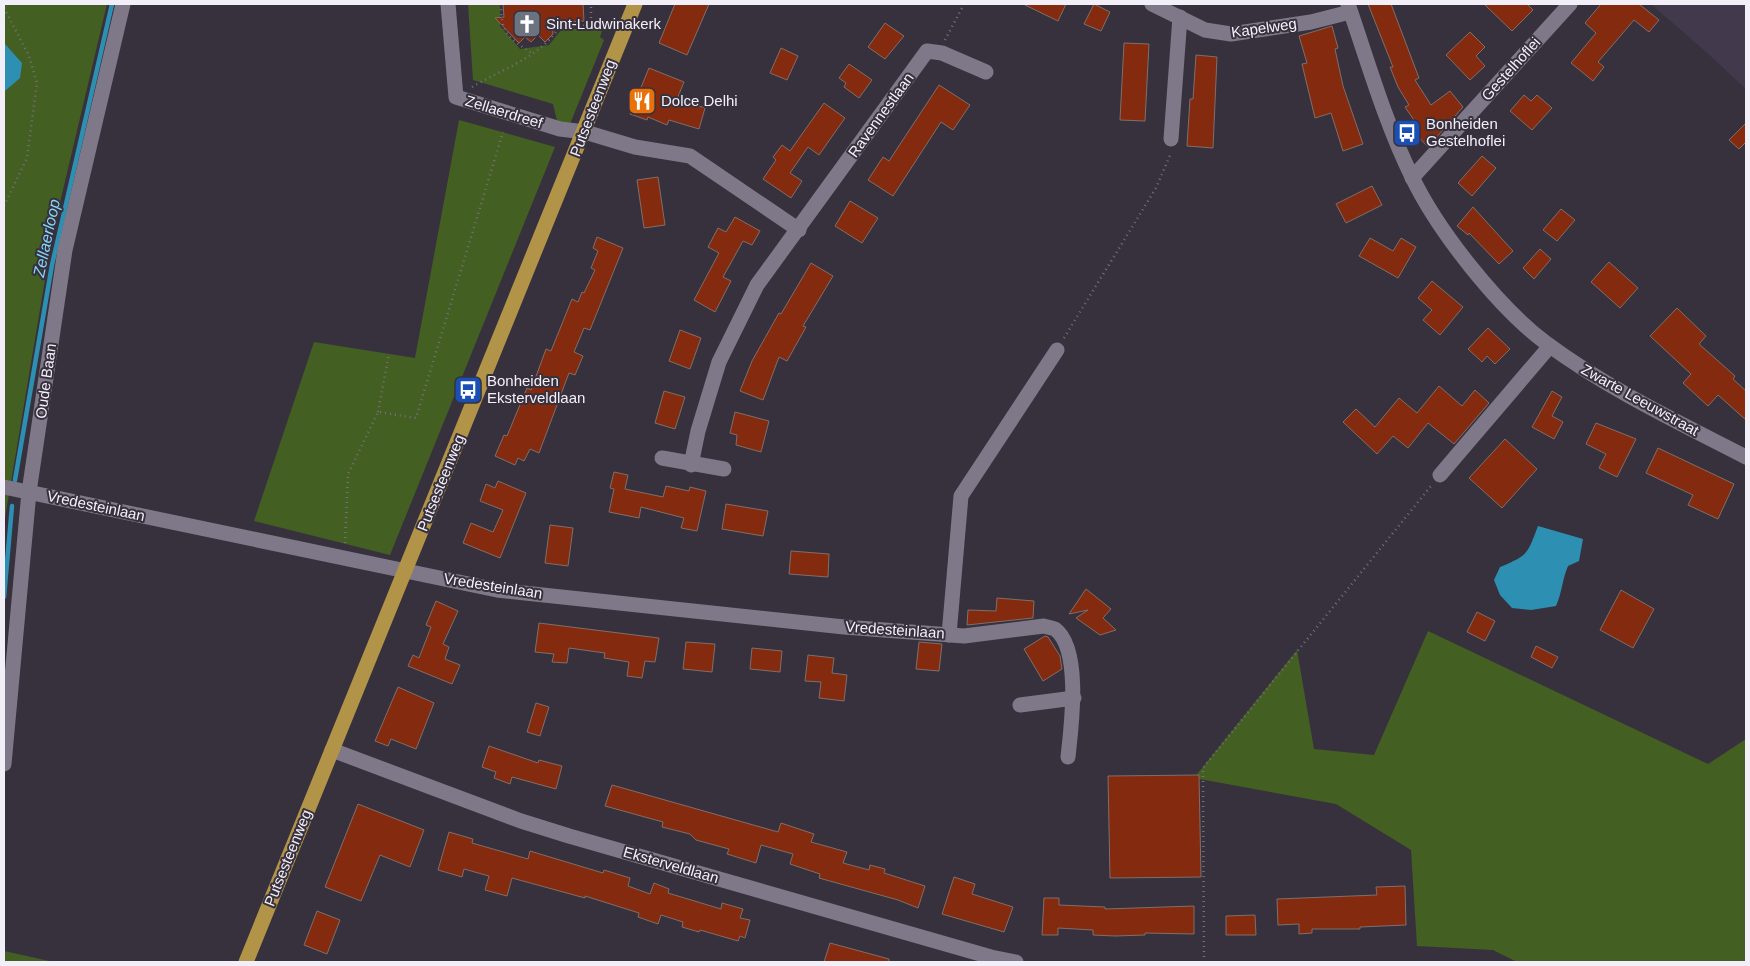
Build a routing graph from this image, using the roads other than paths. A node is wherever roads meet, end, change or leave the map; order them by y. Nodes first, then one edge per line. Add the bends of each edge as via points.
1 (123, 4) edge
2 (448, 4) edge
3 (635, 4) edge
4 (1152, 4) edge
5 (1570, 4) edge
6 (1349, 8) edge
7 (1180, 17) junction
8 (986, 72) dead end
9 (585, 132) junction
10 (1171, 139) road end
11 (1412, 178) junction
12 (799, 230) junction
13 (1550, 346) junction
14 (1057, 350) road end
15 (1746, 456) edge
16 (662, 458) dead end
17 (691, 464) junction
18 (724, 470) dead end
19 (1440, 475) road end
20 (4, 488) edge
21 (29, 492) junction
22 (405, 570) junction
23 (956, 635) junction
24 (1074, 698) junction
25 (1020, 704) dead end
26 (332, 750) junction
27 (1068, 757) dead end
28 (4, 764) edge
29 (246, 962) edge
30 (1016, 962) edge

1 - 21 street, Oude Baan via 65,250
2 - 9 street, Zellaerdreef via 456,97 560,129
3 - 9 main road, Putsesteenweg
4 - 7 street, Kapelweg
5 - 11 street, Gestelhoflei
6 - 7 street, Kapelweg via 1311,22 1231,34 1205,30
6 - 11 street, Zwarte Leeuwstraat
7 - 10 street
8 - 12 street, Ravennestlaan via 927,51
9 - 12 street via 635,147 690,156
9 - 22 main road, Putsesteenweg
11 - 13 street, Zwarte Leeuwstraat via 1459,252 1488,286
12 - 17 street, Ravennestlaan via 757,285 719,362
13 - 15 street, Zwarte Leeuwstraat via 1614,388
13 - 19 street
14 - 23 street via 961,496
16 - 17 street
17 - 18 street
20 - 21 street, Vredesteinlaan
21 - 22 street, Vredesteinlaan
21 - 28 street, Oude Baan
22 - 23 street, Vredesteinlaan via 497,590 844,627
22 - 26 main road, Putsesteenweg
23 - 24 street, Vredesteinlaan via 1044,626 1055,629 1066,649
24 - 25 street
24 - 27 street, Vredesteinlaan
26 - 29 main road, Putsesteenweg
26 - 30 street, Eksterveldlaan via 569,836

